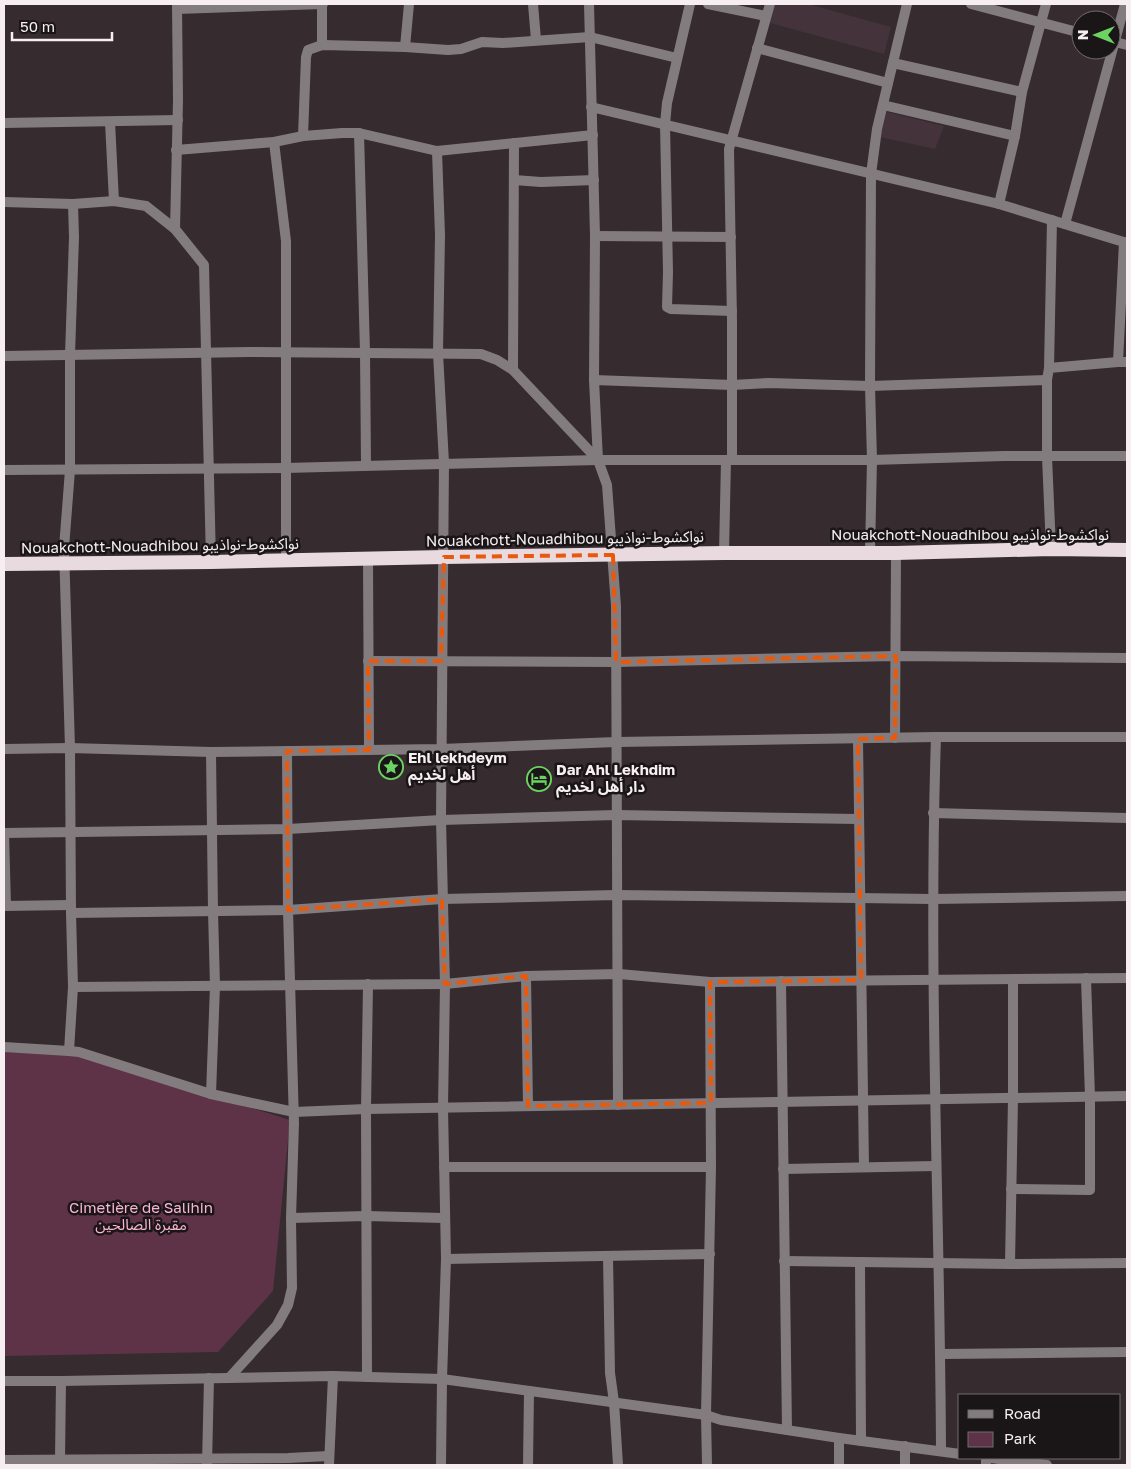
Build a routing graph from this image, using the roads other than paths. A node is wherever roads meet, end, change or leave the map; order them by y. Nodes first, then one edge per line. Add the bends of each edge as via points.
1 (322, 4) edge
2 (409, 4) edge
3 (533, 4) edge
4 (589, 4) edge
5 (690, 4) edge
6 (708, 4) edge
7 (770, 4) edge
8 (906, 4) edge
9 (970, 4) edge
10 (1046, 4) edge
11 (1125, 4) edge
12 (177, 6) edge
13 (766, 16) junction
14 (1121, 17) edge
15 (1041, 23) junction
16 (1071, 30) edge
17 (590, 37) junction
18 (536, 40) junction
19 (322, 44) junction
20 (405, 47) junction
21 (758, 48) junction
22 (677, 58) junction
23 (1108, 60) edge
24 (893, 62) junction
25 (888, 83) junction
26 (1022, 92) junction
27 (883, 105) junction
28 (591, 107) junction
29 (178, 120) junction
30 (110, 122) junction
31 (4, 123) edge
32 (665, 124) junction
33 (359, 133) junction
34 (593, 135) junction
35 (303, 136) junction
36 (1015, 136) junction
37 (732, 141) junction
38 (274, 142) junction
39 (514, 142) junction
40 (176, 150) junction
41 (437, 151) junction
42 (871, 174) junction
43 (514, 180) junction
44 (594, 180) junction
45 (4, 202) edge
46 (114, 202) junction
47 (73, 204) junction
48 (999, 204) junction
49 (1052, 220) junction
50 (1065, 224) junction
51 (175, 229) junction
52 (595, 236) junction
53 (666, 236) junction
54 (731, 237) junction
55 (1126, 243) edge
56 (732, 311) junction
57 (207, 352) junction
58 (365, 352) junction
59 (285, 353) junction
60 (438, 353) junction
61 (70, 355) junction
62 (4, 356) edge
63 (1123, 362) edge
64 (1049, 368) junction
65 (514, 370) junction
66 (594, 380) junction
67 (1047, 380) junction
68 (732, 385) junction
69 (870, 386) junction
70 (1127, 456) edge
71 (1047, 457) junction
72 (598, 460) junction
73 (729, 460) junction
74 (872, 460) junction
75 (444, 463) junction
76 (366, 465) junction
77 (285, 468) junction
78 (210, 469) junction
79 (4, 470) edge
80 (70, 470) junction
81 (1051, 549) junction
82 (1127, 550) edge
83 (870, 552) junction
84 (724, 553) junction
85 (896, 553) junction
86 (613, 555) junction
87 (444, 557) junction
88 (368, 559) junction
89 (286, 560) junction
90 (211, 562) junction
91 (4, 564) edge
92 (64, 565) junction
93 (896, 656) junction
94 (1127, 658) edge
95 (368, 660) junction
96 (441, 661) junction
97 (616, 662) junction
98 (936, 737) junction
99 (1127, 737) edge
100 (895, 738) junction
101 (858, 739) junction
102 (616, 742) junction
103 (70, 748) junction
104 (4, 749) edge
105 (441, 749) junction
106 (369, 750) junction
107 (287, 751) junction
108 (211, 752) junction
109 (933, 813) junction
110 (616, 815) junction
111 (858, 818) junction
112 (1127, 818) edge
113 (441, 820) junction
114 (212, 829) junction
115 (288, 829) junction
116 (70, 831) junction
117 (4, 832) edge
118 (616, 895) junction
119 (1127, 896) edge
120 (442, 899) junction
121 (860, 899) junction
122 (932, 899) junction
123 (5, 906) edge
124 (71, 909) junction
125 (288, 910) junction
126 (212, 911) junction
127 (619, 974) junction
128 (526, 976) junction
129 (1086, 978) junction
130 (1127, 978) edge
131 (1013, 979) junction
132 (861, 980) junction
133 (933, 980) junction
134 (781, 981) junction
135 (710, 982) junction
136 (368, 984) junction
137 (444, 984) junction
138 (291, 985) junction
139 (215, 986) junction
140 (73, 987) junction
141 (4, 1047) edge
142 (69, 1051) junction
143 (211, 1094) junction
144 (1127, 1096) edge
145 (1090, 1097) junction
146 (936, 1098) junction
147 (1013, 1098) junction
148 (863, 1100) junction
149 (782, 1102) junction
150 (711, 1103) junction
151 (618, 1105) junction
152 (528, 1106) junction
153 (443, 1108) junction
154 (366, 1109) junction
155 (294, 1112) junction
156 (935, 1166) junction
157 (444, 1167) junction
158 (864, 1167) junction
159 (711, 1168) junction
160 (783, 1169) junction
161 (1012, 1189) junction
162 (366, 1216) junction
163 (291, 1218) junction
164 (444, 1218) junction
165 (710, 1254) junction
166 (608, 1256) junction
167 (446, 1259) junction
168 (784, 1261) junction
169 (860, 1263) junction
170 (939, 1263) junction
171 (1127, 1263) edge
172 (1010, 1264) junction
173 (1127, 1352) edge
174 (941, 1354) junction
175 (333, 1376) junction
176 (367, 1377) junction
177 (208, 1378) junction
178 (230, 1378) junction
179 (442, 1379) junction
180 (4, 1381) edge
181 (61, 1381) junction
182 (529, 1391) junction
183 (614, 1402) junction
184 (706, 1415) junction
185 (787, 1430) junction
186 (839, 1438) junction
187 (861, 1441) junction
188 (905, 1446) junction
189 (941, 1451) junction
190 (958, 1454) edge
191 (999, 1459) edge
192 (4, 1460) edge
193 (60, 1460) junction
194 (329, 1461) edge
195 (207, 1462) edge
196 (288, 1462) edge
197 (441, 1465) edge
198 (528, 1465) edge
199 (618, 1465) edge
200 (708, 1465) edge
201 (840, 1465) edge
202 (905, 1465) edge
203 (1047, 1465) edge

1 - 12 street
1 - 19 street
2 - 20 street
3 - 18 street
4 - 17 street
5 - 22 street
6 - 13 street
7 - 13 street
8 - 24 street
9 - 15 street
10 - 15 street
11 - 14 street
12 - 29 street
13 - 21 street
15 - 16 street
15 - 26 street
17 - 18 street
17 - 22 street
17 - 28 street
18 - 20 street via 482,42 448,50
19 - 20 street
19 - 35 street via 308,50 306,57
21 - 25 street
21 - 37 street
22 - 32 street
23 - 50 street
24 - 25 street
24 - 26 street
25 - 27 street
26 - 36 street
27 - 36 street
27 - 42 street
28 - 32 street
28 - 34 street
29 - 30 street
29 - 40 street
30 - 31 street
30 - 46 street
32 - 37 street
32 - 53 street
33 - 35 street
33 - 41 street
33 - 58 street
34 - 39 street
34 - 44 street
35 - 38 street
36 - 48 street
37 - 42 street
37 - 54 street via 728,158
38 - 40 street
38 - 59 street via 286,241
39 - 41 street
39 - 43 street
40 - 51 street
41 - 60 street via 440,235
42 - 48 street
42 - 69 street
43 - 44 street
43 - 65 street
44 - 52 street
45 - 47 street
46 - 47 street
46 - 51 street via 146,206
47 - 61 street
48 - 49 street
49 - 50 street
49 - 64 street
50 - 55 street
51 - 57 street via 204,265
52 - 53 street
52 - 66 street
53 - 54 street
53 - 56 street via 667,307
54 - 56 street
55 - 63 street
56 - 68 street
57 - 59 street
57 - 61 street
57 - 78 street
58 - 59 street
58 - 60 street
58 - 76 street
59 - 77 street
60 - 65 street via 481,354
60 - 75 street
61 - 62 street
61 - 80 street
63 - 64 street
64 - 67 street
65 - 72 street
66 - 68 street
66 - 72 street
67 - 69 street
67 - 71 street
68 - 69 street
68 - 73 street
69 - 74 street
70 - 71 street
71 - 74 street
71 - 81 street
72 - 73 street
72 - 75 street
72 - 86 street via 607,485
73 - 74 street
73 - 84 street
74 - 83 street
75 - 76 street
75 - 87 street
76 - 77 street
77 - 78 street
77 - 89 street
78 - 80 street
78 - 90 street
79 - 80 street
80 - 92 street
81 - 82 highway, Nouakchott-Nouadhibou نواكشوط-نواذيبو
81 - 85 highway, Nouakchott-Nouadhibou نواكشوط-نواذيبو
83 - 84 highway, Nouakchott-Nouadhibou نواكشوط-نواذيبو
83 - 85 highway, Nouakchott-Nouadhibou نواكشوط-نواذيبو
84 - 86 highway, Nouakchott-Nouadhibou نواكشوط-نواذيبو
85 - 93 street
86 - 87 highway, Nouakchott-Nouadhibou نواكشوط-نواذيبو
86 - 97 street
87 - 88 highway, Nouakchott-Nouadhibou نواكشوط-نواذيبو
87 - 96 street
88 - 89 highway, Nouakchott-Nouadhibou نواكشوط-نواذيبو
88 - 95 street
89 - 90 highway, Nouakchott-Nouadhibou نواكشوط-نواذيبو
90 - 92 highway, Nouakchott-Nouadhibou نواكشوط-نواذيبو
91 - 92 highway, Nouakchott-Nouadhibou نواكشوط-نواذيبو
92 - 103 street
93 - 94 street
93 - 97 street
93 - 100 street
95 - 96 street
95 - 106 street
96 - 97 street
96 - 105 street
97 - 102 street
98 - 99 street
98 - 100 street
98 - 109 street
100 - 101 street
101 - 102 street
101 - 111 street
102 - 105 street
102 - 110 street
103 - 104 street
103 - 108 street
103 - 116 street
105 - 106 street
105 - 113 street
106 - 107 street
107 - 108 street
107 - 115 street
108 - 114 street
109 - 112 street
109 - 122 street
110 - 111 street
110 - 113 street
110 - 118 street
111 - 121 street
113 - 115 street
113 - 120 street
114 - 115 street
114 - 116 street
114 - 126 street
115 - 125 street
116 - 117 street
116 - 124 street
117 - 123 street
118 - 120 street
118 - 121 street
118 - 127 street
119 - 122 street
120 - 125 street
120 - 137 street
121 - 122 street
121 - 132 street
122 - 133 street
123 - 124 street
124 - 126 street
124 - 140 street
125 - 126 street
125 - 138 street
126 - 139 street
127 - 128 street
127 - 135 street
127 - 151 street
128 - 137 street
128 - 152 street
129 - 130 street
129 - 131 street
129 - 145 street
131 - 133 street
131 - 147 street
132 - 133 street
132 - 134 street
132 - 148 street
133 - 146 street
134 - 135 street
134 - 149 street
135 - 150 street
136 - 137 street
136 - 138 street
136 - 154 street
137 - 153 street
138 - 139 street
138 - 155 street
139 - 140 street
139 - 143 street
140 - 142 street
141 - 142 street
142 - 143 street
143 - 155 street
144 - 145 street
145 - 147 street
145 - 161 street via 1090,1190
146 - 147 street
146 - 148 street
146 - 156 street
147 - 161 street
148 - 149 street
148 - 158 street
149 - 150 street
149 - 160 street
150 - 151 street
150 - 159 street
151 - 152 street
152 - 153 street
153 - 154 street
153 - 157 street
154 - 155 street
154 - 162 street
155 - 163 street
156 - 158 street
156 - 170 street
157 - 159 street
157 - 164 street
158 - 160 street
159 - 165 street
160 - 168 street
161 - 172 street
162 - 163 street
162 - 164 street
162 - 176 street
163 - 178 street via 292,1288 288,1305 277,1326
164 - 167 street
165 - 166 street
165 - 184 street
166 - 167 street
166 - 183 street via 610,1373
167 - 179 street
168 - 169 street
168 - 185 street
169 - 170 street
169 - 187 street
170 - 172 street
170 - 174 street
171 - 172 street
173 - 174 street
174 - 189 street
175 - 176 street
175 - 178 street
175 - 194 street
176 - 179 street
177 - 178 street
177 - 181 street
177 - 195 street
179 - 182 street
179 - 197 street
180 - 181 street
181 - 193 street
182 - 183 street
182 - 198 street
183 - 184 street
183 - 199 street
184 - 185 street
184 - 200 street
185 - 186 street
186 - 187 street
186 - 201 street
187 - 188 street
188 - 189 street
188 - 202 street
189 - 190 street
191 - 203 street
192 - 193 street
193 - 195 street
194 - 196 street
195 - 196 street

